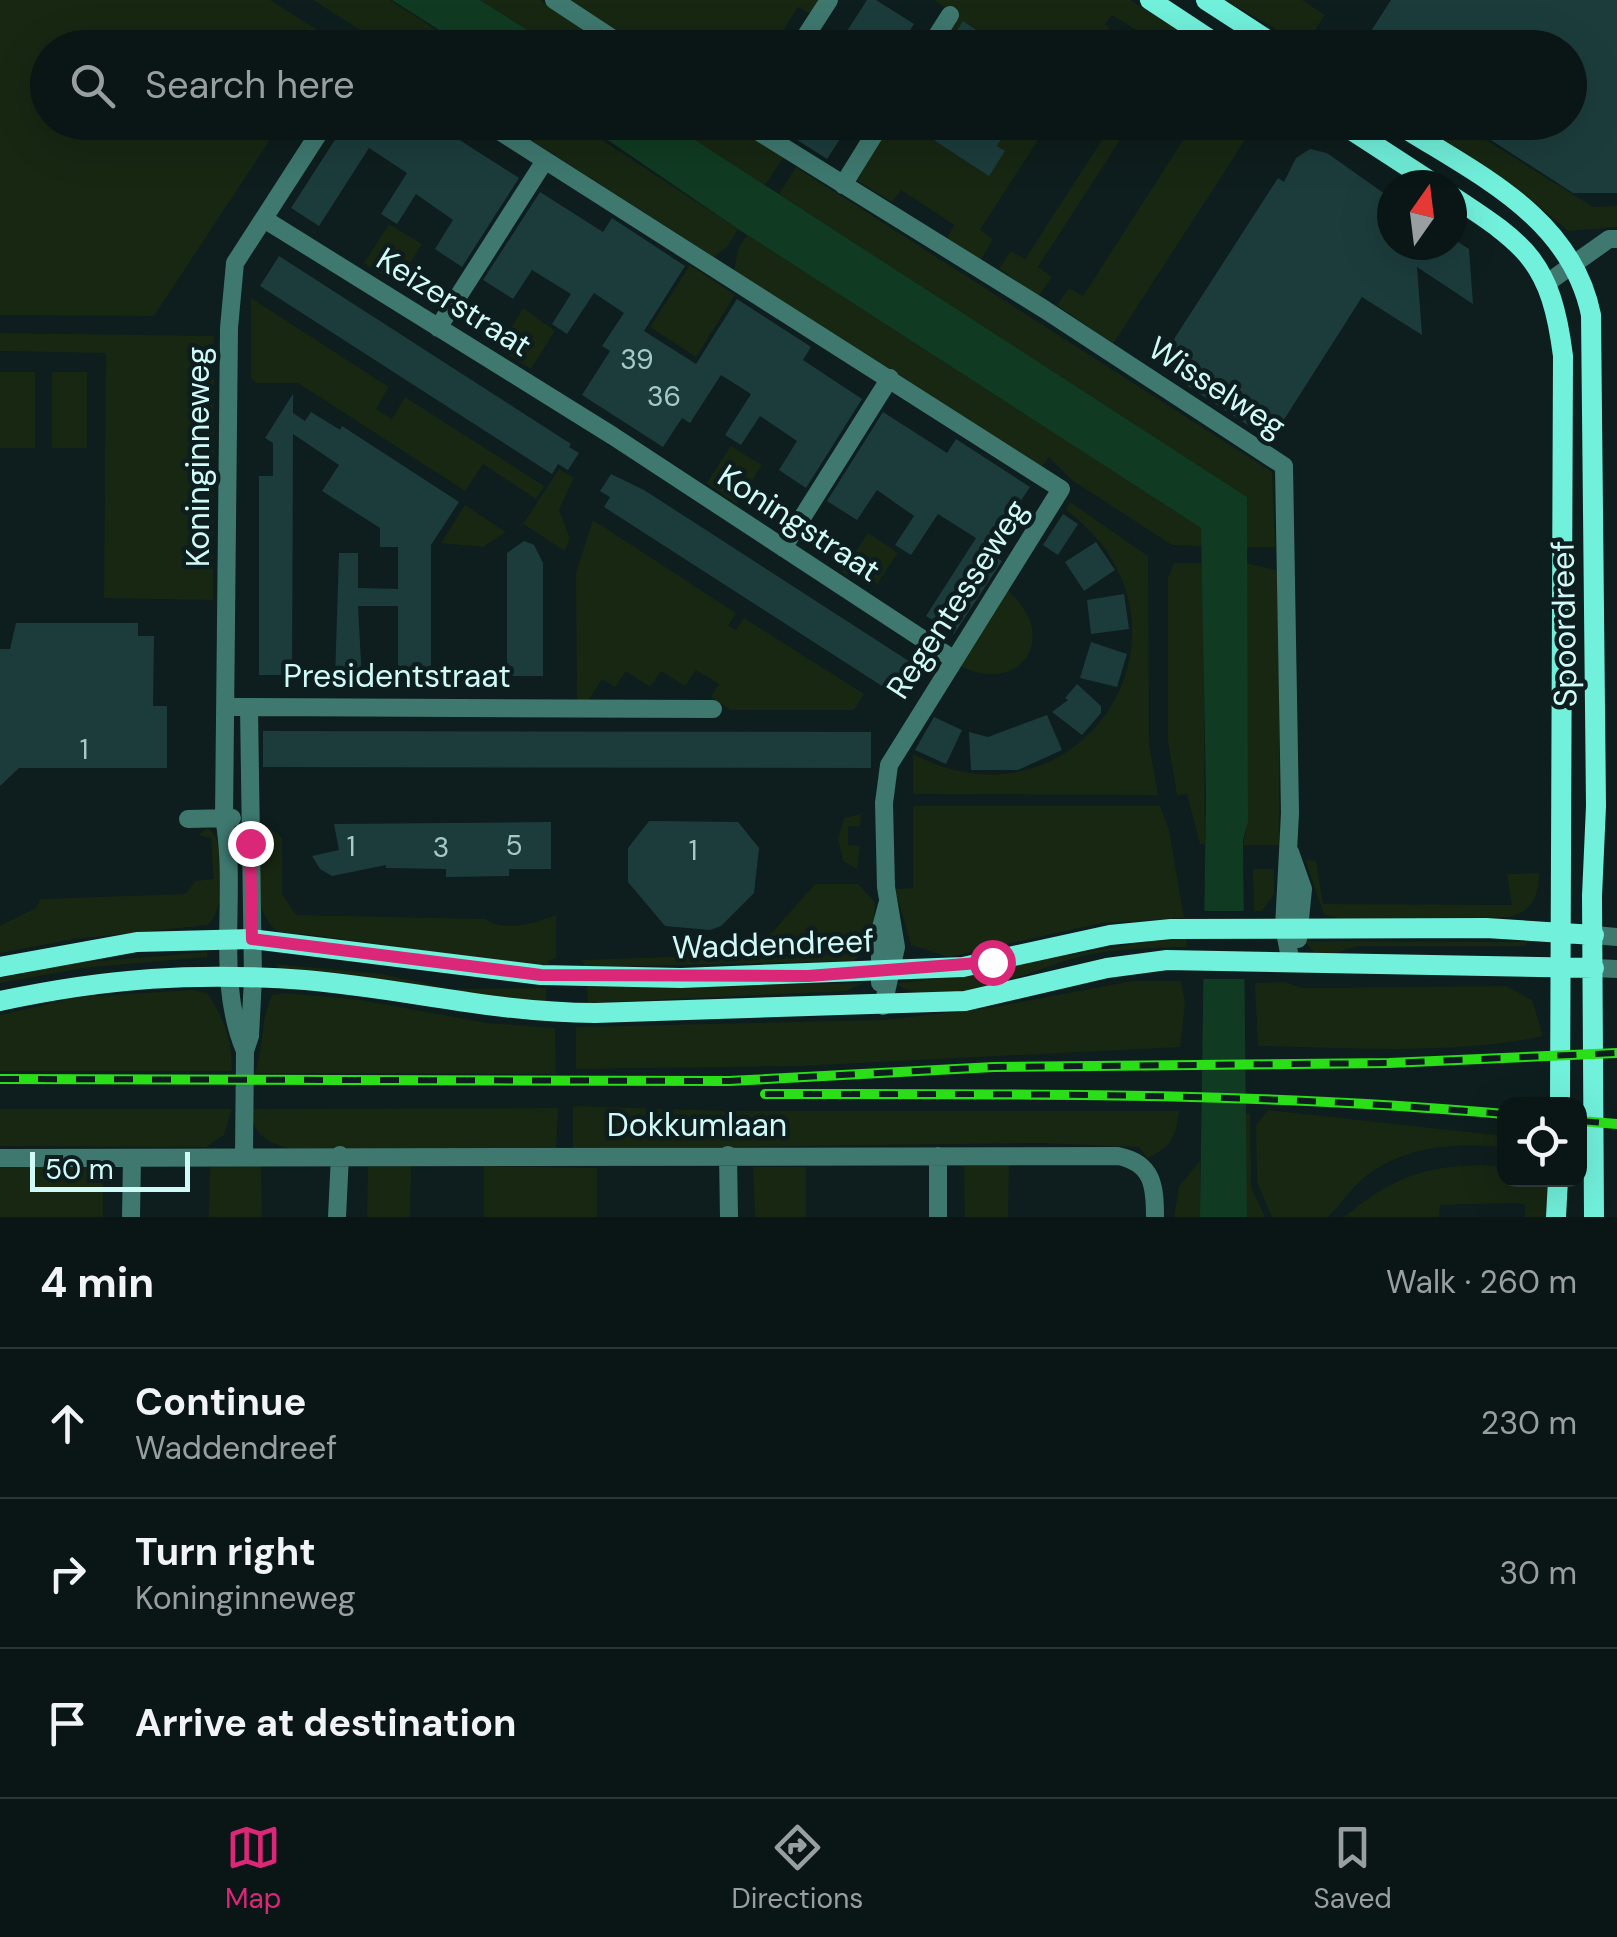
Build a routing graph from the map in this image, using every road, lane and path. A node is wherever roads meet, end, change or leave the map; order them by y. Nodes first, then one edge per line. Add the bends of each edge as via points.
1 (554, 0) edge
2 (829, 0) edge
3 (1150, 0) edge
4 (1206, 0) edge
5 (950, 16) dead end
6 (600, 30) edge
7 (810, 30) edge
8 (941, 30) edge
9 (1196, 30) edge
10 (1252, 30) edge
11 (314, 140) edge
12 (512, 140) edge
13 (773, 140) edge
14 (871, 140) edge
15 (1367, 140) edge
16 (1422, 140) edge
17 (544, 162) junction
18 (1413, 170) edge
19 (843, 184) junction
20 (1467, 206) edge
21 (264, 219) junction
22 (1617, 238) edge
23 (1573, 264) junction
24 (1547, 283) junction
25 (438, 328) junction
26 (890, 378) junction
27 (613, 436) joint
28 (783, 548) junction
29 (953, 659) junction
30 (249, 706) junction
31 (227, 707) junction
32 (713, 708) dead end
33 (224, 818) junction
34 (248, 818) junction
35 (188, 819) dead end
36 (1282, 927) junction
37 (1561, 934) junction
38 (1594, 935) junction
39 (1617, 937) edge
40 (230, 939) junction
41 (252, 939) junction
42 (1291, 963) junction
43 (1560, 966) junction
44 (0, 967) edge
45 (1594, 968) junction
46 (1617, 968) edge
47 (885, 970) junction
48 (228, 976) junction
49 (253, 978) junction
50 (0, 1001) edge
51 (884, 1006) junction
52 (244, 1051) junction
53 (1560, 1097) edge
54 (244, 1154) junction
55 (340, 1155) junction
56 (728, 1155) junction
57 (938, 1156) junction
58 (0, 1158) edge
59 (132, 1158) junction
60 (1558, 1187) edge
61 (131, 1217) edge
62 (337, 1217) edge
63 (730, 1217) edge
64 (938, 1217) edge
65 (1156, 1217) edge
66 (1556, 1217) edge
67 (1594, 1217) edge

1 - 6 street
2 - 7 street
3 - 9 main road
4 - 10 main road
5 - 8 street
11 - 21 street, Koninginneweg
12 - 17 street
13 - 19 street, Wisselweg
14 - 19 street
15 - 18 main road
16 - 23 main road, Spoordreef via 1538,218
17 - 25 street
17 - 26 street, Regentesseweg
19 - 36 street, Wisselweg via 1284,466 1290,852 1303,889
20 - 24 main road, Spoordreef via 1526,250
21 - 25 street, Keizerstraat
21 - 31 street, Koninginneweg via 235,263 228,328
22 - 23 street
23 - 24 street
23 - 38 main road, Spoordreef via 1591,315
24 - 37 main road, Spoordreef via 1563,356
25 - 27 street, Keizerstraat
26 - 28 street
26 - 29 street, Regentesseweg via 1061,489
27 - 28 street, Koningstraat
28 - 29 street, Koningstraat
29 - 47 street, Regentesseweg via 888,765 888,904 896,947
30 - 31 street, Presidentstraat
30 - 32 street, Presidentstraat
30 - 34 street
31 - 33 street, Koninginneweg
33 - 34 street
33 - 35 street
33 - 40 street, Koninginneweg
34 - 41 street
36 - 37 main road, Waddendreef
36 - 42 street, Wisselweg
36 - 47 main road, Waddendreef via 1110,935 963,967
37 - 38 main road, Waddendreef
37 - 43 main road, Spoordreef
38 - 39 street
38 - 45 main road, Spoordreef
40 - 41 main road, Waddendreef
40 - 44 main road, Waddendreef via 137,942
40 - 48 street
41 - 47 main road, Waddendreef via 541,975 699,978
41 - 49 street
42 - 43 main road, Waddendreef
42 - 51 main road, Waddendreef via 1168,960 964,1002
43 - 45 main road, Waddendreef
43 - 53 main road, Spoordreef
45 - 46 street
45 - 67 main road, Spoordreef
47 - 51 street, Regentesseweg
48 - 49 main road, Waddendreef
48 - 50 main road, Waddendreef via 84,983
48 - 52 street via 233,1024
49 - 51 main road, Waddendreef via 538,1013
49 - 52 street
52 - 54 street
54 - 55 street, Dokkumlaan
54 - 59 street, Dokkumlaan
55 - 56 street, Dokkumlaan
55 - 62 street
56 - 57 street, Dokkumlaan
56 - 63 street
57 - 64 street
57 - 65 street, Dokkumlaan via 1136,1160 1154,1182
58 - 59 street, Dokkumlaan
59 - 61 street
60 - 66 main road

